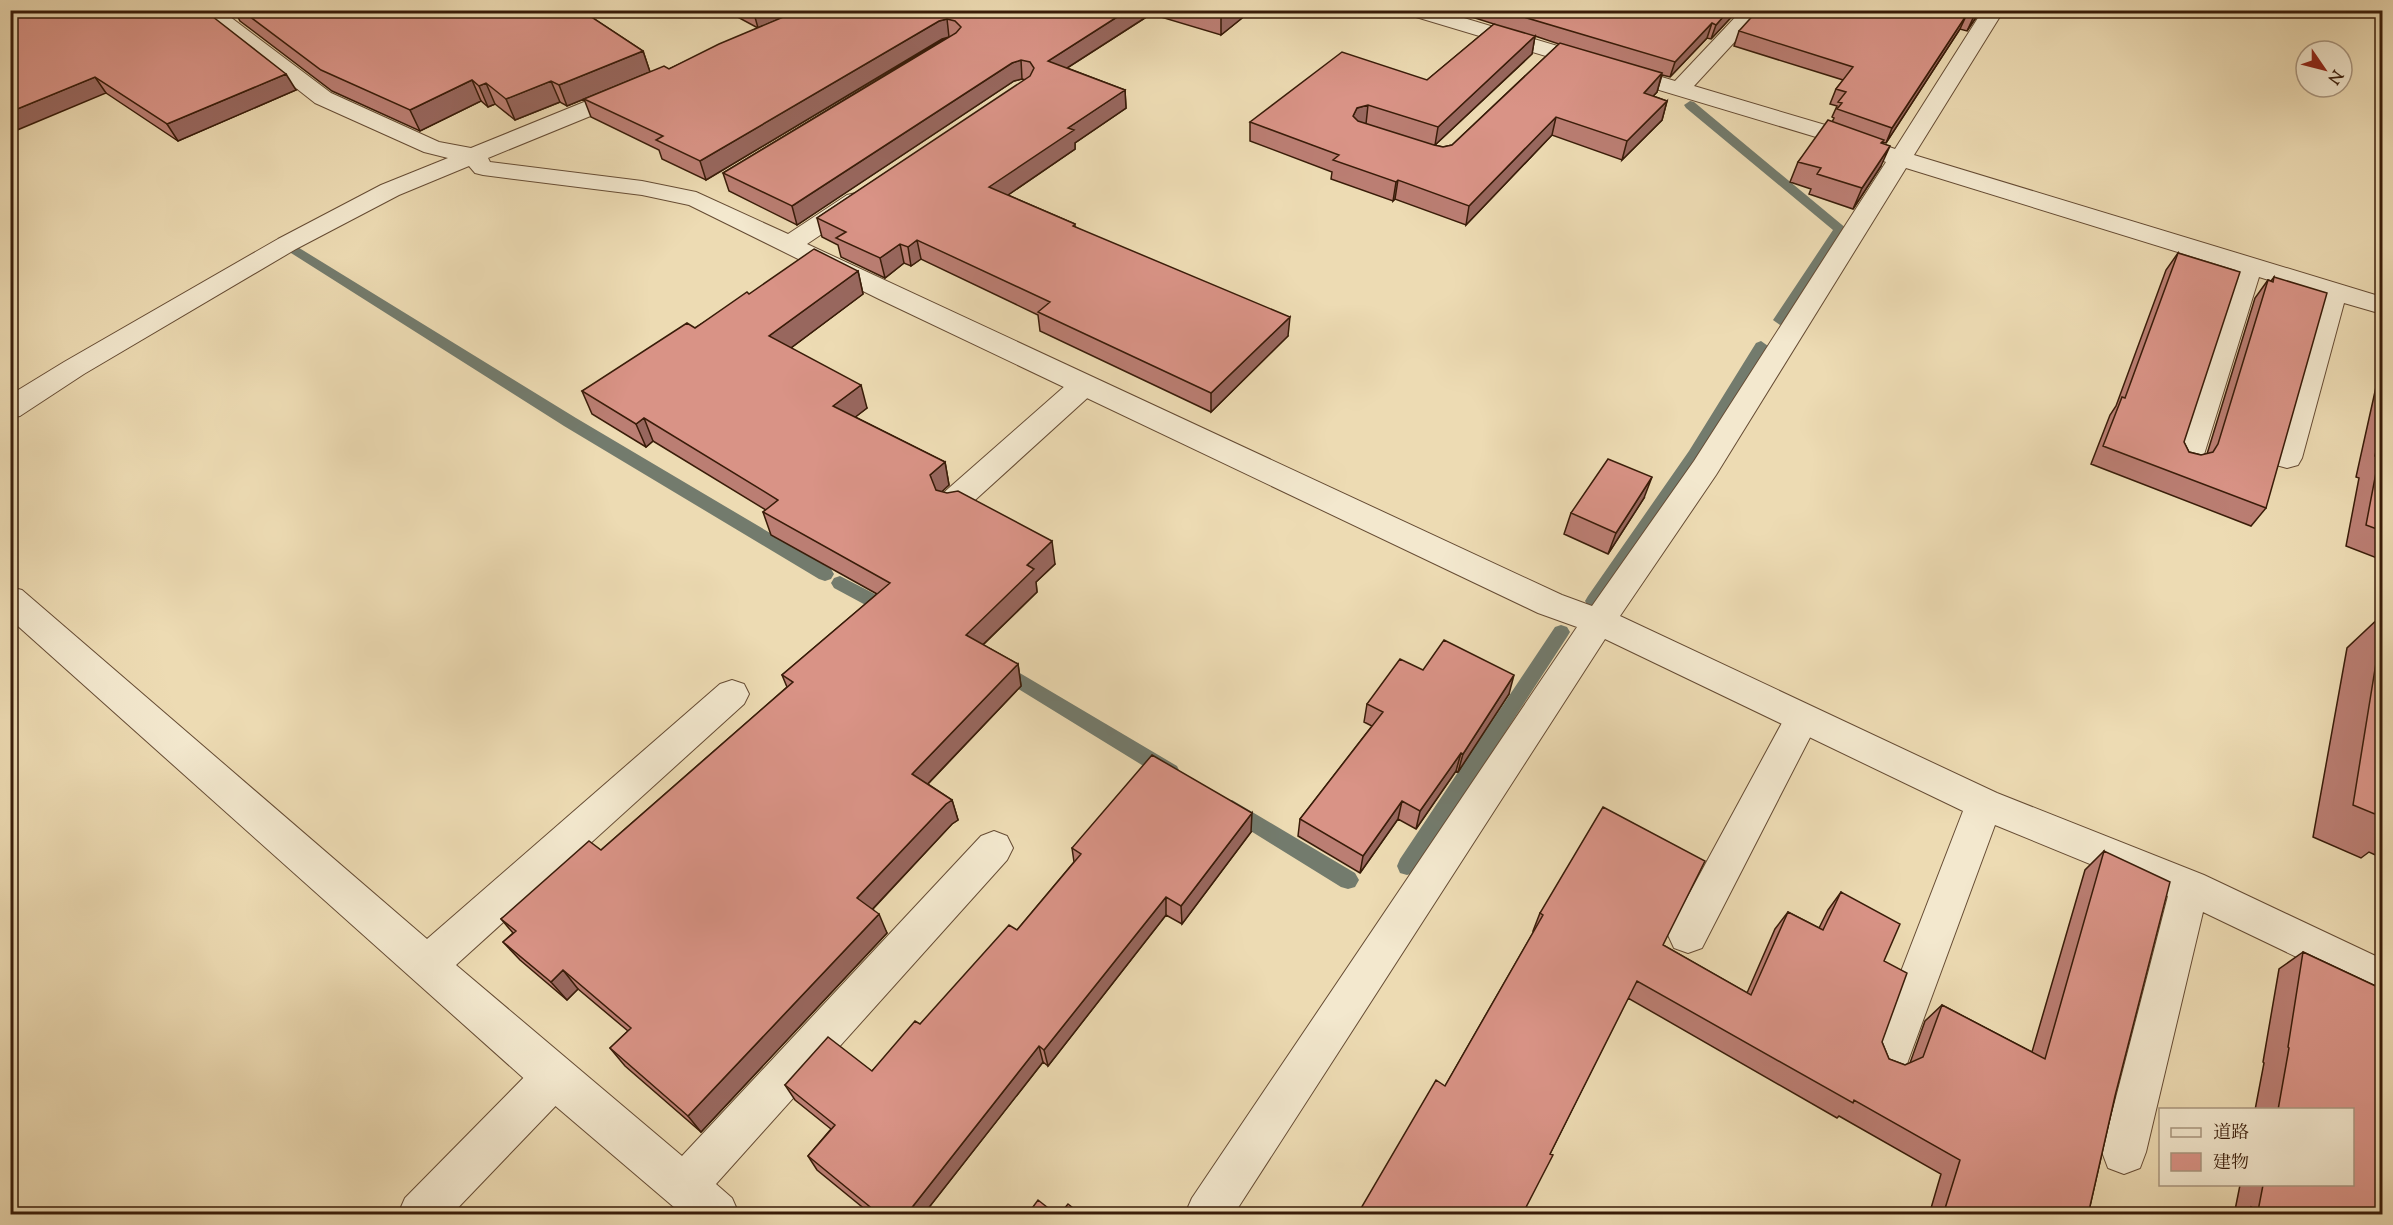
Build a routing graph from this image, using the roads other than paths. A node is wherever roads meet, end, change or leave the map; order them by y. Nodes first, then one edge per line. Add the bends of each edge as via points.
1 (207, 10) edge
2 (1413, 10) edge
3 (1754, 10) edge
4 (1994, 10) edge
5 (1551, 51) junction
6 (1534, 68) edge
7 (650, 83) edge
8 (1679, 89) junction
9 (473, 156) junction
10 (1901, 159) junction
11 (876, 186) edge
12 (788, 245) junction
13 (2250, 266) junction
14 (2334, 292) junction
15 (2382, 306) edge
16 (1084, 385) junction
17 (10, 409) edge
18 (2287, 458) edge
19 (2187, 461) edge
20 (952, 503) edge
21 (10, 599) edge
22 (1599, 621) junction
23 (732, 694) dead end
24 (1802, 718) junction
25 (1984, 804) junction
26 (994, 848) dead end
27 (2190, 887) junction
28 (1688, 935) dead end
29 (427, 965) junction
30 (2382, 979) edge
31 (1889, 1057) edge
32 (554, 1077) junction
33 (2124, 1152) dead end
34 (704, 1206) edge
35 (421, 1215) edge
36 (1208, 1215) edge

1 - 9 street via 323,98 432,147
2 - 5 street
3 - 8 street
4 - 10 street
5 - 6 street
5 - 8 street
7 - 9 street
8 - 10 street
9 - 12 street via 483,168 706,193
9 - 17 street via 390,190 286,244
10 - 13 street
10 - 22 street via 1706,468
11 - 12 street
12 - 16 street
13 - 14 street
13 - 19 street
14 - 15 street
14 - 18 street
16 - 20 street
16 - 22 street via 1550,604
21 - 29 street
22 - 24 street
22 - 36 street
23 - 29 street
24 - 25 street
24 - 28 street
25 - 27 street
25 - 31 street
26 - 34 street
27 - 30 street
27 - 33 street
29 - 32 street
32 - 34 street
32 - 35 street

